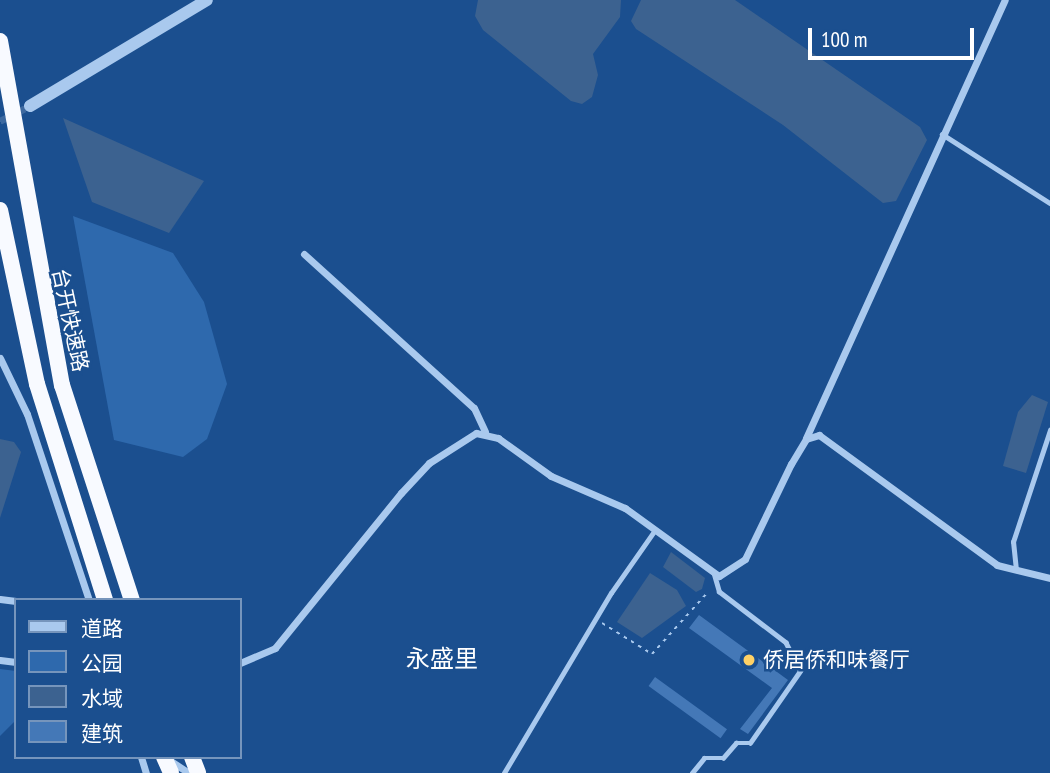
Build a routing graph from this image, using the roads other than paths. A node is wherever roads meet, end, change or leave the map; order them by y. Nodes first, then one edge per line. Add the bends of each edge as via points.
1 (207, 0) edge
2 (1005, 0) edge
3 (0, 41) edge
4 (30, 106) tunnel mouth
5 (942, 134) junction
6 (1050, 204) edge
7 (0, 211) edge
8 (304, 254) dead end
9 (0, 358) edge
10 (1050, 430) edge
11 (485, 432) junction
12 (806, 439) junction
13 (657, 528) junction
14 (1016, 571) junction
15 (715, 574) junction
16 (1050, 578) edge
17 (88, 598) edge
18 (104, 598) edge
19 (131, 598) edge
20 (242, 662) edge
21 (168, 759) edge
22 (189, 773) edge
23 (504, 773) edge
24 (692, 773) edge

1 - 4 street
2 - 5 street
3 - 19 highway, 台开快速路 via 54,346
5 - 6 lane
5 - 12 street
7 - 18 highway via 30,357
8 - 11 street via 474,408
9 - 17 street via 27,414
10 - 14 lane via 1013,542
11 - 13 street via 551,476
11 - 20 street via 464,437 429,463 275,648
12 - 14 street via 828,439 997,565
12 - 15 street via 745,559 728,575
13 - 15 street
13 - 23 lane via 596,619
14 - 16 street
15 - 24 lane via 716,587 786,643 800,671 750,743 736,743 723,758 704,758
21 - 22 street

